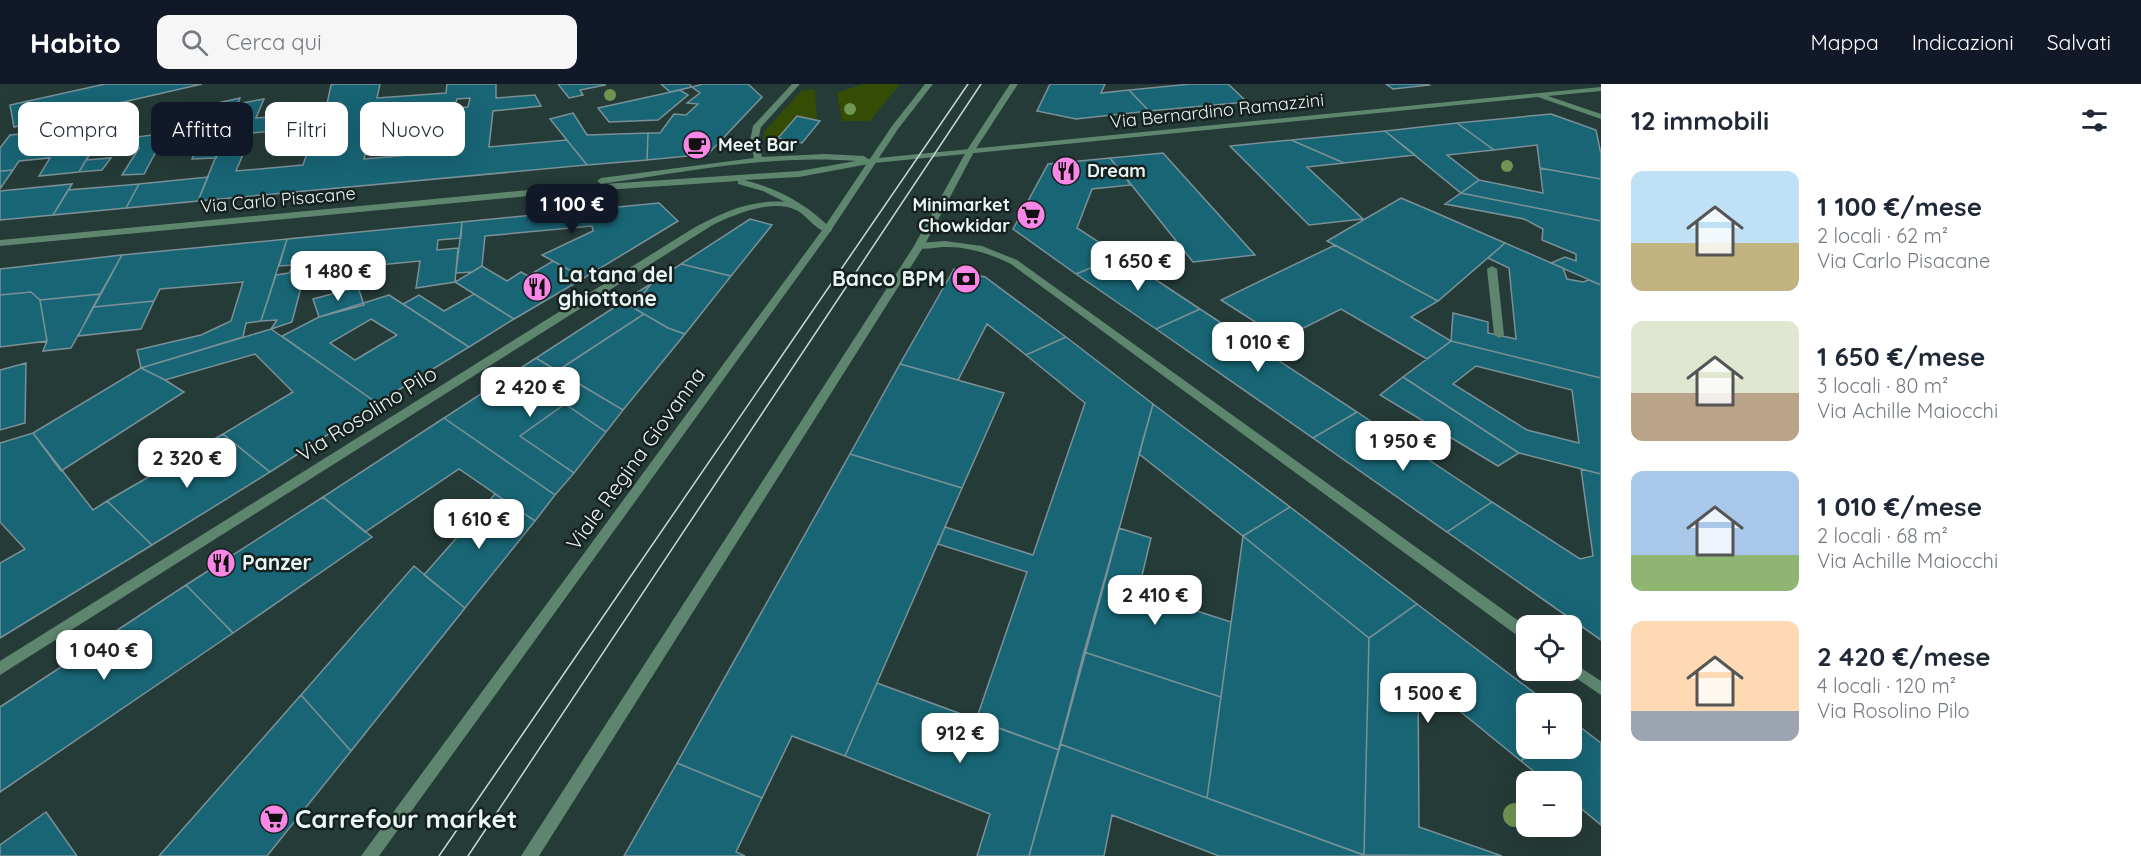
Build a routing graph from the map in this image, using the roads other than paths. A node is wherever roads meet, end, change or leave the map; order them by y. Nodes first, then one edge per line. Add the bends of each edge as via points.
1 (796, 84) edge
2 (929, 84) edge
3 (1014, 84) edge
4 (1601, 89) edge
5 (1538, 95) junction
6 (1601, 117) edge
7 (971, 150) junction
8 (759, 160) junction
9 (874, 160) junction
10 (725, 180) junction
11 (560, 190) junction
12 (796, 206) junction
13 (827, 230) junction
14 (0, 243) edge
15 (919, 246) junction
16 (1492, 269) dead end
17 (1499, 335) dead end
18 (1516, 627) edge
19 (0, 669) edge
20 (1582, 675) edge
21 (1601, 689) edge
22 (369, 856) edge
23 (529, 856) edge

1 - 8 street via 757,126 754,141
2 - 9 street
3 - 7 street
4 - 5 street, Via Bernardino Ramazzini
5 - 6 street, Via Bernardino Ramazzini
5 - 7 street, Via Bernardino Ramazzini
7 - 9 street, Via Bernardino Ramazzini
7 - 15 street
8 - 9 street, Via Carlo Pisacane via 825,156
8 - 11 street, Via Carlo Pisacane via 634,175
9 - 10 street via 821,171
9 - 13 street, Viale Regina Giovanna
10 - 11 street, Via Carlo Pisacane
10 - 12 street via 771,190
11 - 14 street, Via Carlo Pisacane
12 - 13 street
12 - 19 street, Via Rosolino Pilo via 772,203 742,208 695,231
13 - 22 street, Viale Regina Giovanna
15 - 18 street via 960,243 1014,262
15 - 23 street
16 - 17 street
20 - 21 street

